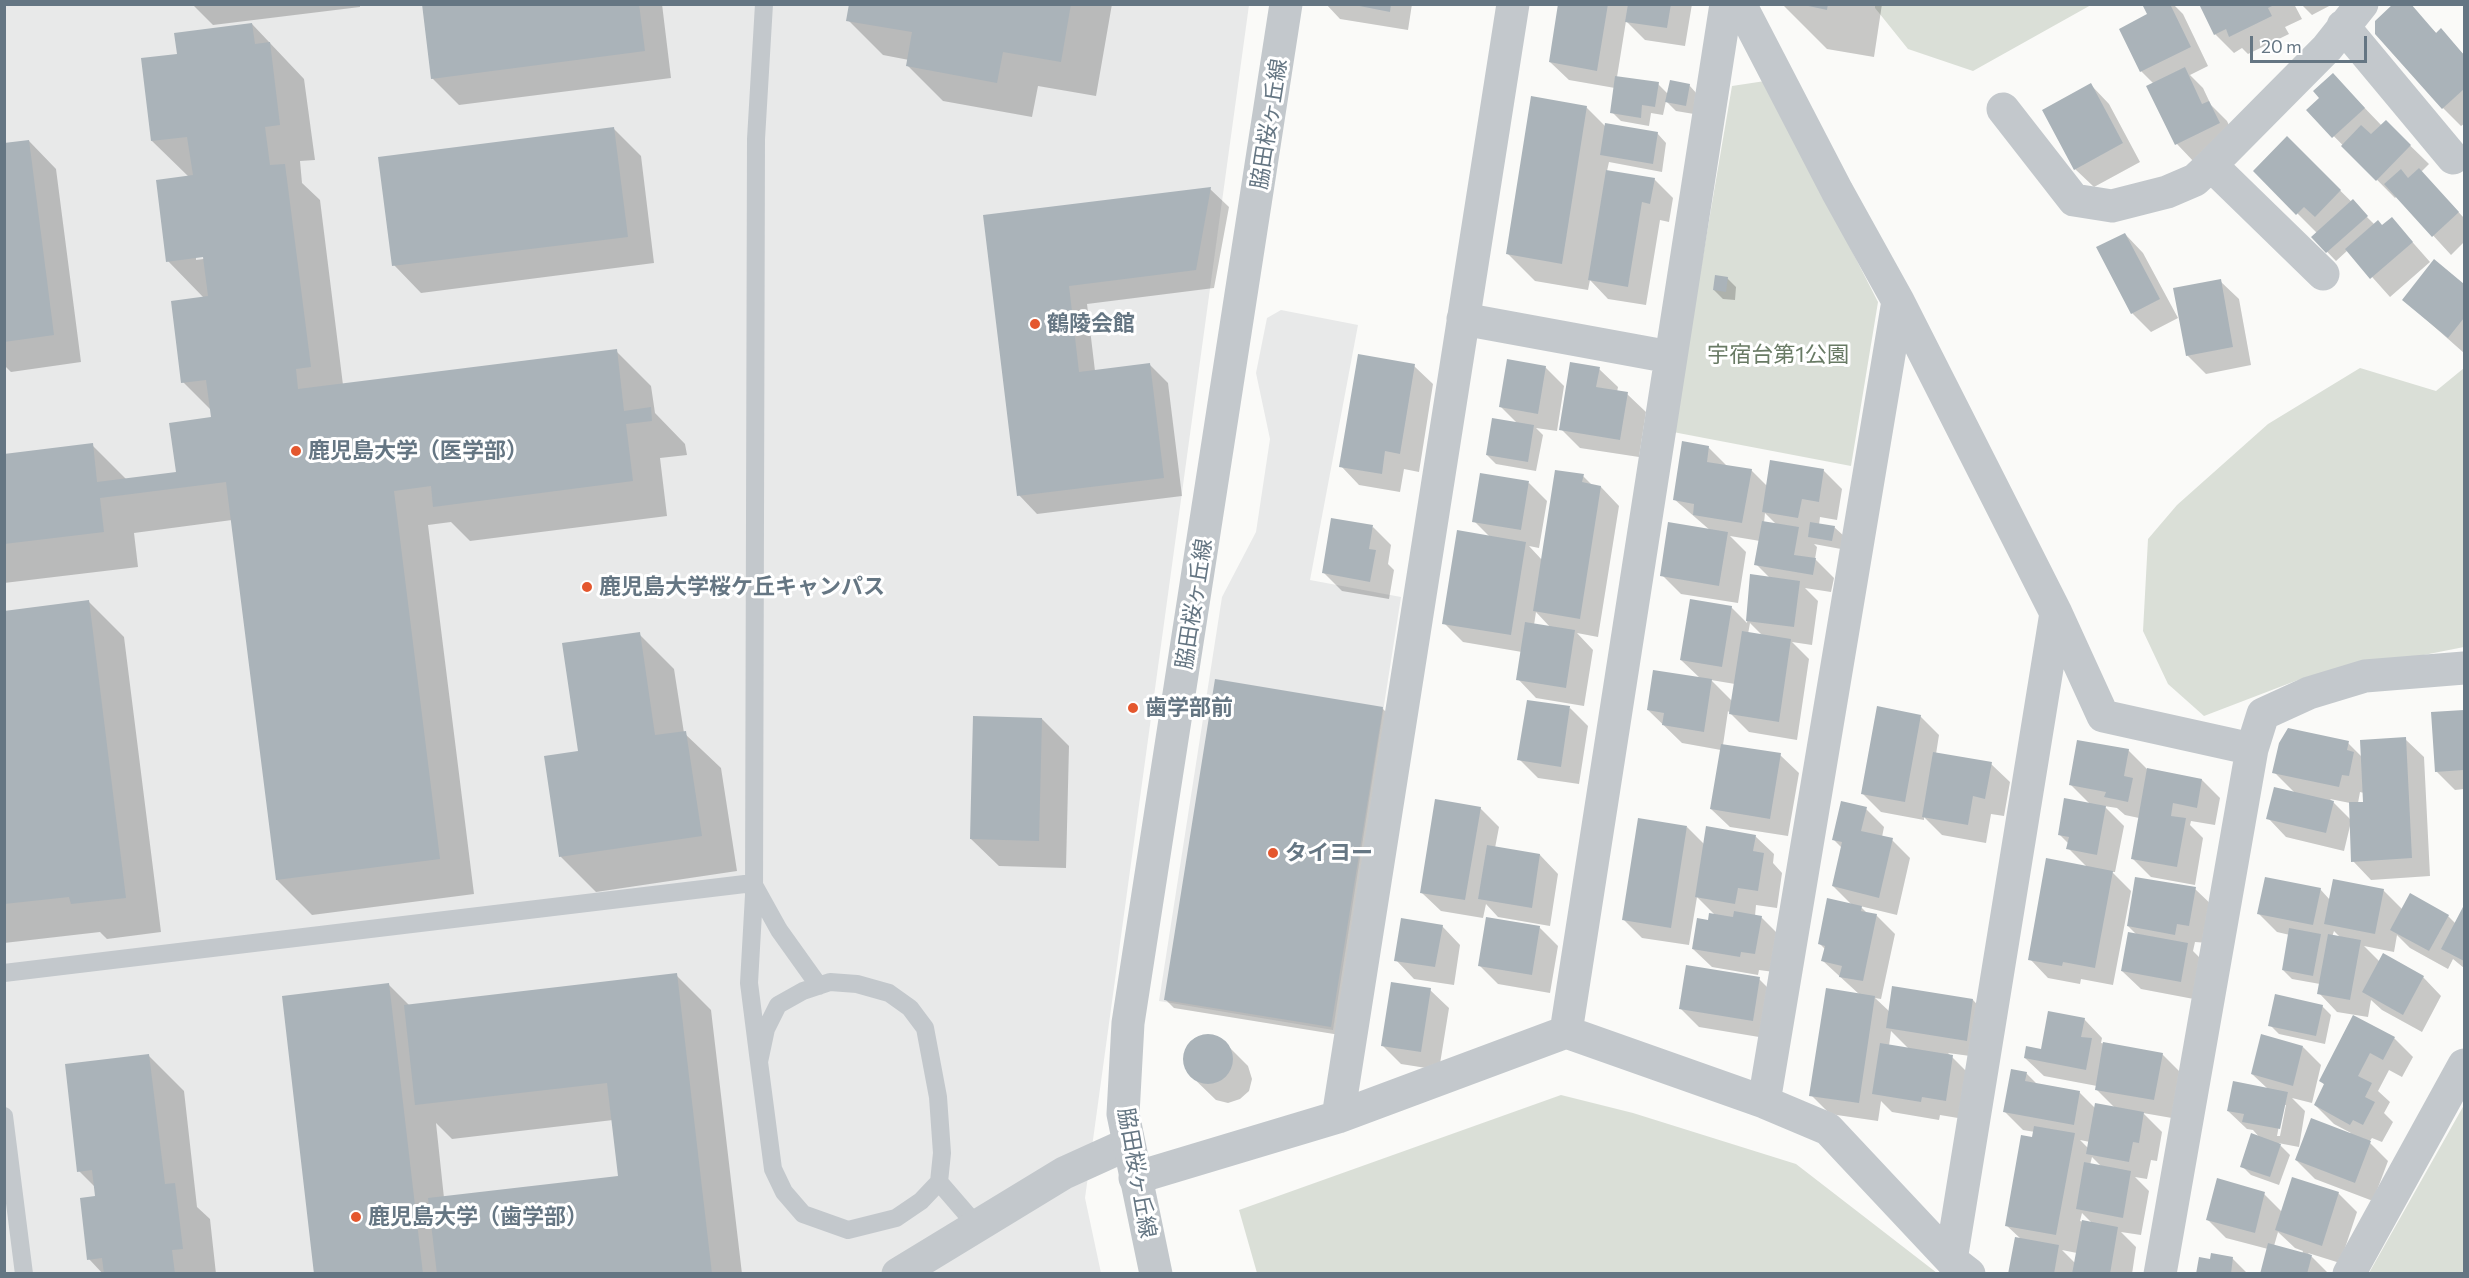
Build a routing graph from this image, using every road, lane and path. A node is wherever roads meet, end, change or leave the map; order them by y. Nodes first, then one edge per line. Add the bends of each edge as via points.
1 (764, 4) edge
2 (1286, 4) edge
3 (1513, 4) edge
4 (1726, 4) edge
5 (1740, 4) edge
6 (2352, 15) edge
7 (2003, 109) dead end
8 (2453, 158) dead end
9 (2211, 165) junction
10 (2323, 274) dead end
11 (1898, 301) junction
12 (1463, 319) junction
13 (1670, 357) junction
14 (2056, 613) junction
15 (2464, 668) edge
16 (2252, 749) junction
17 (753, 883) junction
18 (4, 973) edge
19 (819, 986) junction
20 (1566, 1032) junction
21 (759, 1062) junction
22 (2464, 1065) edge
23 (1764, 1102) junction
24 (4, 1116) edge
25 (1338, 1117) junction
26 (1128, 1144) junction
27 (1135, 1178) junction
28 (939, 1182) junction
29 (977, 1226) junction
30 (1960, 1267) edge
31 (24, 1274) edge
32 (898, 1274) edge
33 (1156, 1274) edge
34 (2160, 1274) edge
35 (2349, 1274) edge

1 - 17 lane via 756,139
2 - 26 street, 脇田桜ヶ丘線 via 1128,1023 1123,1114
3 - 12 street
4 - 13 street
5 - 11 street
6 - 8 street
6 - 9 street via 2327,48
7 - 9 street via 2074,200 2112,206 2167,192 2195,180
9 - 10 street
11 - 14 street
11 - 23 street
12 - 13 street
12 - 25 street
13 - 20 street
14 - 16 street via 2103,716
14 - 30 street
15 - 16 street via 2365,676 2309,693 2263,714
16 - 34 street
17 - 18 lane
17 - 19 lane via 779,930
17 - 21 lane via 749,983
19 - 21 lane via 778,1005 766,1029
19 - 28 lane via 830,982 857,984 889,993 910,1008 925,1028 938,1097 942,1153
20 - 23 street
20 - 25 street
21 - 28 lane via 773,1169 784,1192 803,1214 848,1230 896,1218 921,1201
22 - 35 street
23 - 30 street via 1828,1129
24 - 31 lane
25 - 27 street
26 - 27 street, 脇田桜ヶ丘線
26 - 29 street via 1064,1173
27 - 33 street, 脇田桜ヶ丘線
28 - 29 lane
29 - 32 street

